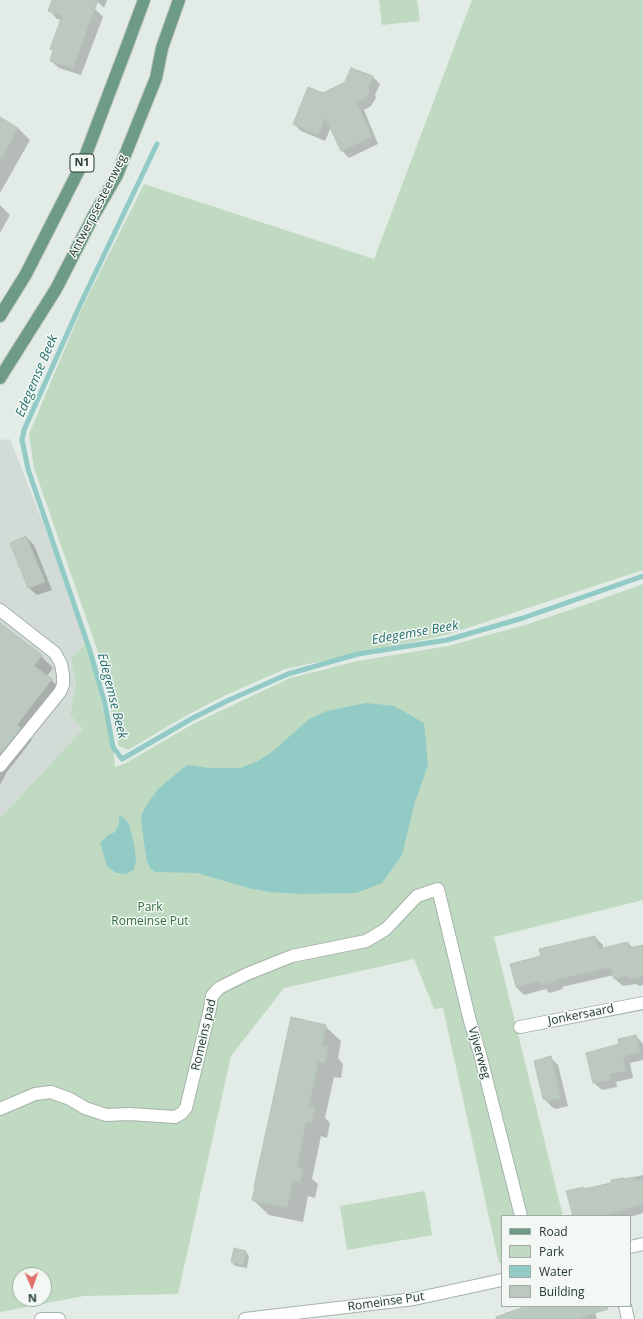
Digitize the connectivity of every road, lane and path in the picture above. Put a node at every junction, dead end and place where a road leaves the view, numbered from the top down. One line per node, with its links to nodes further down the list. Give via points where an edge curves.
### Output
1 (144, 0): 3 (main road, N1, via 83,162 26,274)
2 (179, 0): 4 (main road, Antwerpsesteenweg, via 162,48 156,78 117,175 56,289)
3 (0, 316)
4 (0, 378)
5 (0, 610): 6 (street, via 56,653 63,675 60,692)
6 (0, 766)
7 (438, 889): 10 (street, Romeins pad, via 417,896 386,929 366,941 292,956 219,988 212,996 186,1108 175,1117 106,1115 51,1092 36,1094); 11 (street, Vijverweg)
8 (643, 1003): 9 (street, Jonkersaard)
9 (520, 1027)
10 (0, 1110)
11 (521, 1215)
12 (643, 1244): 13 (street)
13 (631, 1248)
14 (501, 1280): 18 (street, Romeinse Put, via 414,1299)
15 (625, 1307): 19 (street)
16 (41, 1319): 17 (street)
17 (58, 1319)
18 (245, 1319)
19 (628, 1319)

